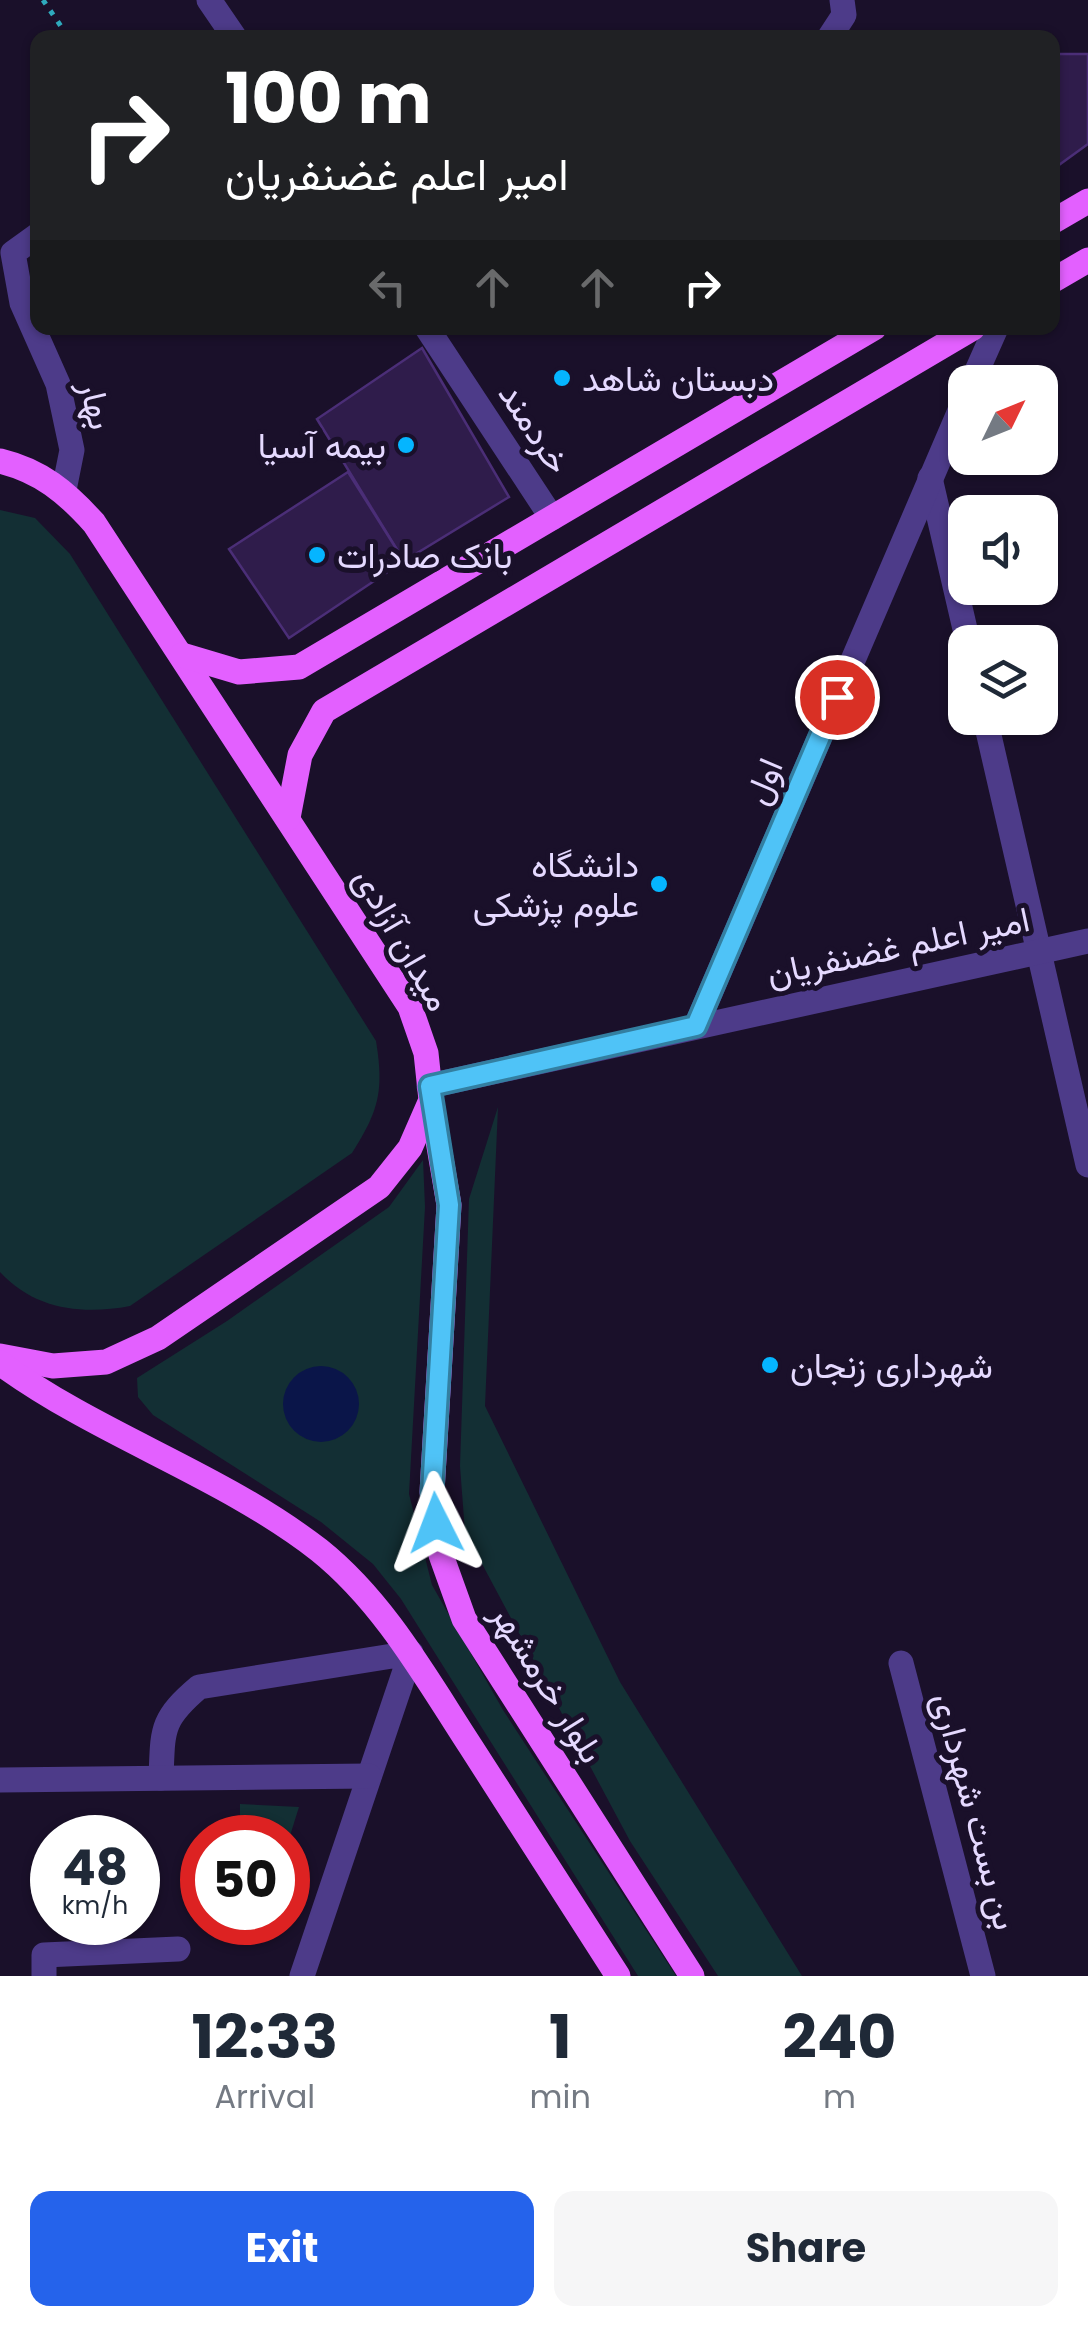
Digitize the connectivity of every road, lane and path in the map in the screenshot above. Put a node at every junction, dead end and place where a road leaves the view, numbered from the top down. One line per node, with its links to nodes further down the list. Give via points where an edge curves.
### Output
1 (42, 0): 4 (path)
2 (209, 0): 5 (street)
3 (842, 0): 6 (street, via 844,15)
4 (63, 30)
5 (230, 30)
6 (834, 30)
7 (1088, 201): 8 (main road)
8 (1060, 217)
9 (30, 241): 12 (street, بهار, via 13,253)
10 (1088, 260): 11 (main road)
11 (1060, 276)
12 (30, 321)
13 (36, 335): 24 (street, بهار, via 58,384 72,450)
14 (432, 335): 25 (street, خردمند)
15 (862, 335): 25 (main road)
16 (961, 335): 29 (main road, via 324,711 300,755)
17 (993, 335): 18 (street)
18 (980, 365)
19 (948, 437): 23 (street, اول)
20 (0, 452): 22 (main road)
21 (0, 461): 22 (main road, میدان آزادی)
22 (26, 467): 24 (main road, میدان آزادی)
23 (930, 478): 26 (street); 32 (street, اول)
24 (64, 490): 27 (main road, میدان آزادی, via 94,523)
25 (552, 518): 27 (main road, via 298,668 239,672)
26 (964, 625)
27 (182, 655): 29 (main road, میدان آزادی)
28 (990, 735): 31 (street)
29 (288, 818): 33 (main road, میدان آزادی, via 410,1007)
30 (1088, 941): 31 (street, امیر اعلم غضنفریان)
31 (1039, 952): 32 (street, امیر اعلم غضنفریان); 34 (street)
32 (696, 1026): 33 (street, امیر اعلم غضنفریان)
33 (430, 1093): 35 (main road, via 410,1148 379,1187 158,1338 106,1362 54,1366); 45 (main road, بلوار خرمشهر, via 449,1205 432,1492 440,1554 464,1619)
34 (1088, 1165)
35 (0, 1359): 36 (main road, via 39,1392 250,1502 334,1564 371,1600)
36 (410, 1654): 38 (street); 39 (street, via 198,1688 171,1710); 44 (main road)
37 (901, 1663): 46 (street, بن بست شهرداری)
38 (370, 1776): 39 (street); 43 (street)
39 (161, 1778): 40 (street)
40 (0, 1780)
41 (178, 1949): 42 (street, via 44,1955)
42 (44, 1976)
43 (302, 1976)
44 (618, 1976)
45 (692, 1976)
46 (984, 1976)

